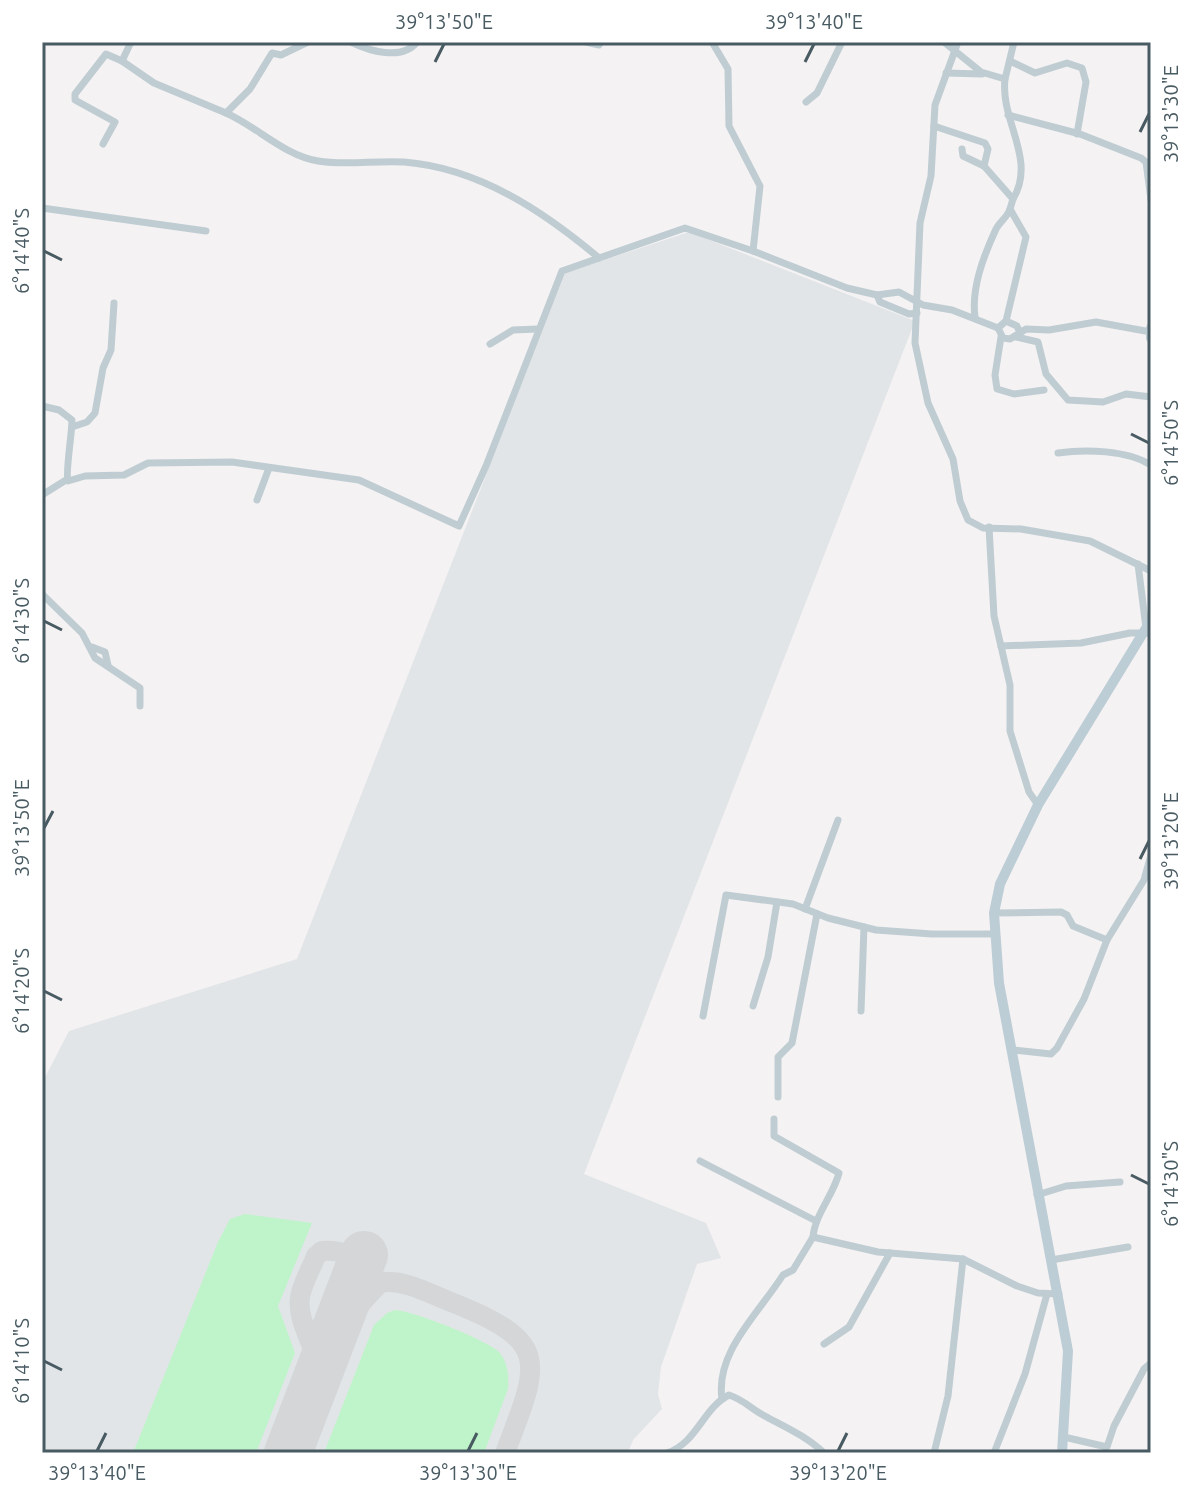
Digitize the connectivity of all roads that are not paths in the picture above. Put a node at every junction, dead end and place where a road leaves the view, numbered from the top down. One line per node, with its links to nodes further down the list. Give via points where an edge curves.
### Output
1 (131, 42): 12 (street)
2 (308, 42): 18 (street, via 281,55 272,53 250,89)
3 (351, 42): 4 (street, via 377,53 403,52)
4 (417, 42)
5 (586, 42): 6 (street)
6 (601, 42)
7 (712, 42): 30 (street, via 728,69 729,126 760,186)
8 (842, 42): 17 (street, via 817,93)
9 (944, 42): 11 (street)
10 (1014, 42): 13 (street)
11 (957, 46): 14 (street); 15 (street)
12 (122, 61): 18 (street, via 154,83); 22 (street, via 106,54 75,94 75,100 115,122)
13 (1010, 61): 16 (street); 21 (street, via 1035,73 1067,63 1082,68 1086,82)
14 (946, 73): 15 (street); 20 (street)
15 (989, 74): 16 (street)
16 (1005, 79): 19 (street)
17 (806, 102)
18 (226, 113): 31 (street, via 319,162 406,162 461,173 533,207)
19 (1008, 115): 21 (street); 25 (street, via 1023,157)
20 (934, 126): 24 (street, via 985,143); 33 (street, via 931,176 920,223)
21 (1077, 134): 26 (street, via 1146,162)
22 (103, 144)
23 (962, 149): 24 (street, via 963,156)
24 (984, 166): 25 (street)
25 (1013, 199): 28 (street)
26 (1151, 200)
27 (42, 208): 29 (street)
28 (1010, 209): 36 (street, via 983,260); 37 (street, via 1026,237)
29 (206, 231)
30 (753, 251): 31 (street, via 685,228); 32 (street)
31 (599, 258): 39 (street, via 562,271)
32 (877, 295): 33 (street, via 899,292); 35 (street, via 880,302)
33 (918, 300): 35 (street); 36 (street)
34 (114, 303): 49 (street, via 111,350 95,413)
35 (917, 313): 56 (street, via 917,367 953,459 960,501 968,520)
36 (975, 317): 38 (street)
37 (1006, 321): 38 (street); 41 (street, via 1017,326)
38 (998, 328): 42 (street)
39 (538, 329): 43 (street, via 513,330); 52 (street, via 459,526 359,480)
40 (1151, 333): 41 (street, via 1096,322)
41 (1018, 334): 42 (street); 44 (street, via 1038,342)
42 (1001, 337): 45 (street, via 997,389 1014,394)
43 (490, 344)
44 (1048, 378): 45 (street); 46 (street)
45 (1044, 390): 46 (street)
46 (1057, 390): 47 (street, via 1075,401 1103,402 1126,394)
47 (1151, 397)
48 (42, 406): 49 (street, via 67,414)
49 (72, 427): 53 (street)
50 (1058, 453): 51 (street, via 1123,455)
51 (1151, 465)
52 (269, 468): 53 (street, via 232,462 148,463 124,475); 55 (street)
53 (66, 480): 54 (street)
54 (42, 495)
55 (257, 500)
56 (989, 527): 57 (street, via 1090,541); 61 (street)
57 (1138, 564): 58 (street); 60 (street)
58 (1151, 571)
59 (42, 594): 62 (street, via 92,647 105,652 108,665 140,688)
60 (1148, 628): 61 (street, via 1081,643); 63 (street)
61 (1001, 646): 63 (street, via 1010,685 1013,747)
62 (140, 706)
63 (1038, 805): 68 (street, via 1000,884)
64 (838, 820): 67 (street)
65 (1151, 855): 72 (street, via 1144,880)
66 (777, 902): 67 (street); 73 (street); 75 (street, via 726,895)
67 (805, 909): 69 (street)
68 (994, 913): 71 (street); 72 (street, via 1061,912 1073,926)
69 (817, 914): 70 (street); 77 (street, via 792,1043 778,1057)
70 (864, 927): 71 (street); 74 (street)
71 (994, 934): 76 (street)
72 (1107, 940): 76 (street, via 1057,1048 1051,1054)
73 (753, 1006)
74 (861, 1011)
75 (703, 1016)
76 (1013, 1050): 81 (street)
77 (778, 1097)
78 (774, 1119): 82 (street, via 774,1136 839,1173)
79 (700, 1161): 82 (street)
80 (1120, 1182): 81 (street, via 1066,1186)
81 (1037, 1195): 87 (street)
82 (816, 1221): 83 (street)
83 (813, 1237): 85 (street); 91 (street, via 730,1349 719,1383)
84 (1128, 1247): 87 (street)
85 (890, 1253): 86 (street); 89 (street, via 849,1327)
86 (963, 1259): 88 (street, via 1017,1286); 95 (street, via 948,1396)
87 (1051, 1260): 88 (street)
88 (1053, 1294): 92 (street, via 1068,1351); 96 (street)
89 (824, 1344)
90 (1151, 1363): 92 (street, via 1107,1447)
91 (722, 1399): 93 (street, via 683,1446); 94 (street, via 729,1395 746,1401)
92 (1064, 1437): 97 (street)
93 (667, 1453)
94 (824, 1453)
95 (934, 1453)
96 (994, 1453)
97 (1062, 1453)

